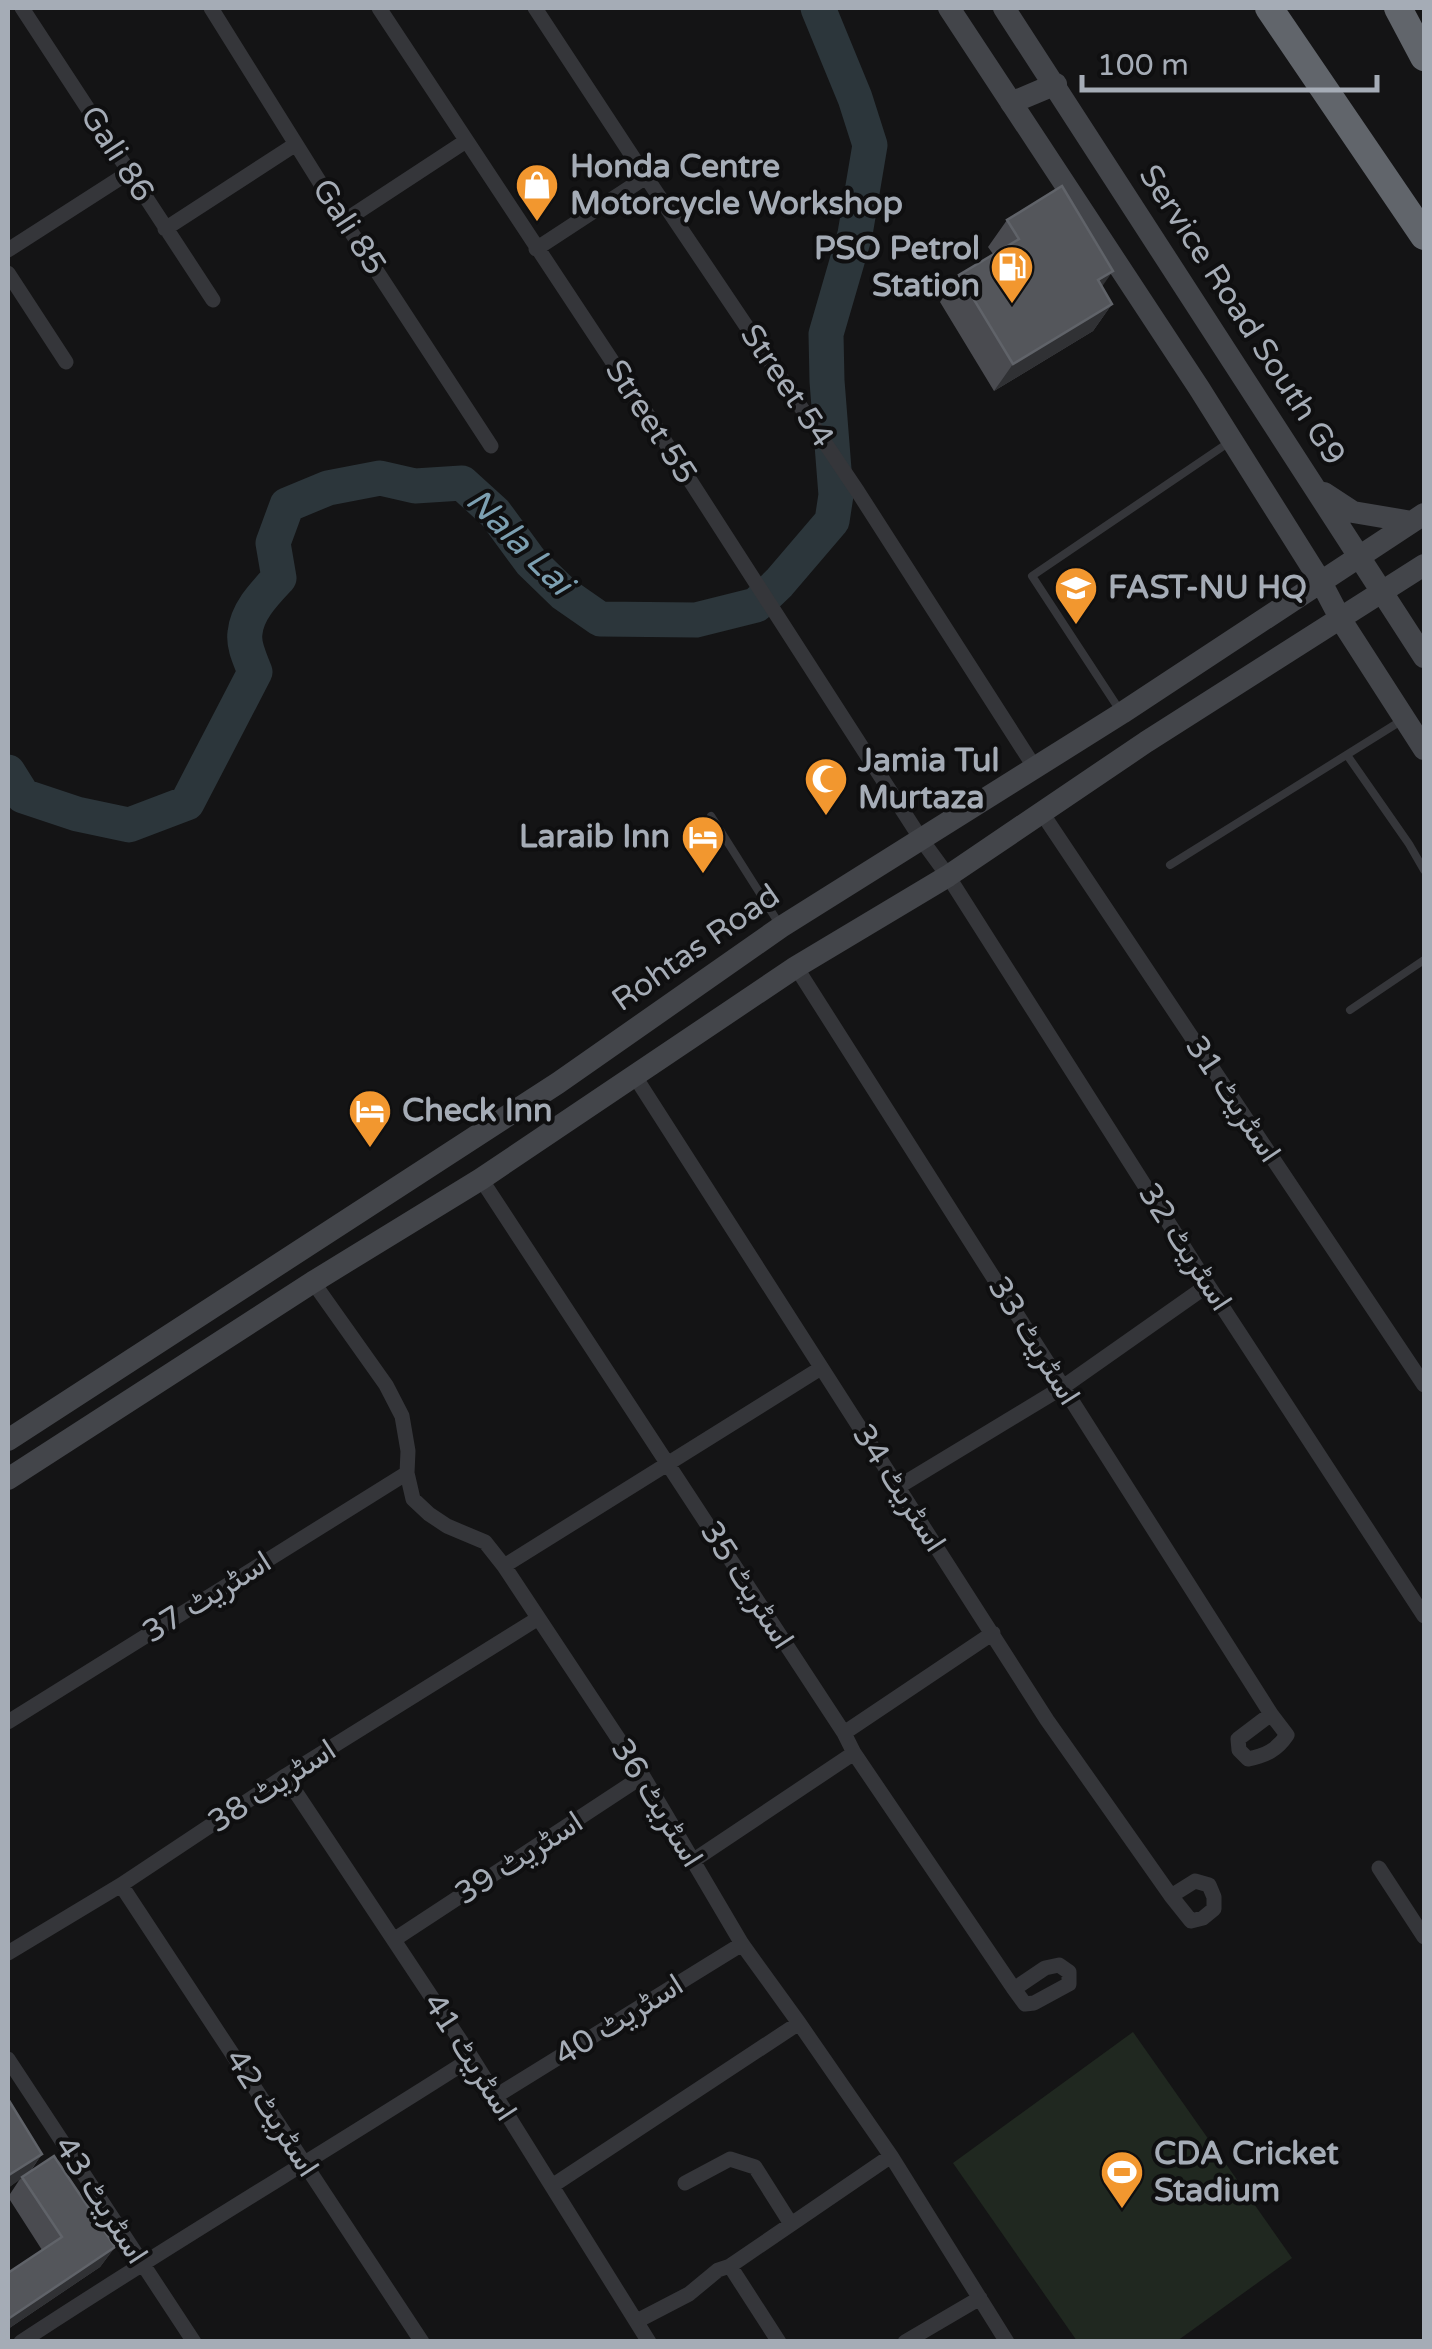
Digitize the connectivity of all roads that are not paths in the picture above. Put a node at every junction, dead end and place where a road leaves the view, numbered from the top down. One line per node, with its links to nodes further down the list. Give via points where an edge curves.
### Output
1 (22, 8): 14 (street, Gali 86)
2 (210, 8): 13 (street, Gali 85)
3 (379, 8): 12 (street, Street 55)
4 (534, 8): 15 (street, Street 54)
5 (949, 8): 11 (main road)
6 (1004, 8): 10 (main road, Service Road South G9)
7 (1269, 8): 18 (highway)
8 (1398, 8): 9 (highway)
9 (1424, 57)
10 (1056, 84): 11 (main road); 26 (main road, Service Road South G9)
11 (1012, 103): 24 (main road)
12 (466, 141): 16 (street); 19 (street, Street 55)
13 (296, 144): 16 (street, Gali 85); 17 (street)
14 (128, 173): 17 (street, Gali 86); 20 (street)
15 (646, 178): 19 (street); 39 (street, Street 54)
16 (344, 221): 25 (street, Gali 85)
17 (165, 228): 22 (street, Gali 86)
18 (1424, 236)
19 (536, 248): 42 (street, Street 55)
20 (8, 250)
21 (8, 273): 23 (street)
22 (212, 300)
23 (66, 362)
24 (1232, 440): 30 (main road); 34 (lane, via 1032,576)
25 (491, 446)
26 (1307, 477): 27 (main road, via 1353,512); 28 (main road, Service Road South G9)
27 (1418, 518): 28 (main road, Rohtas Road)
28 (1360, 556): 30 (main road, Rohtas Road); 31 (main road, Service Road South G9)
29 (1424, 564): 31 (main road)
30 (1320, 582): 32 (main road); 34 (main road, Rohtas Road)
31 (1383, 592): 32 (main road); 33 (main road, Service Road South G9)
32 (1341, 620): 35 (main road); 36 (main road)
33 (1424, 657)
34 (1126, 711): 36 (main road); 39 (main road, Rohtas Road)
35 (1405, 719): 37 (main road); 38 (lane)
36 (1146, 742): 40 (main road)
37 (1424, 749)
38 (1347, 754): 43 (lane); 44 (lane)
39 (1034, 768): 42 (main road, Rohtas Road)
40 (1042, 813): 45 (main road); 55 (street, اسٹریٹ 31)
41 (711, 816): 46 (lane)
42 (921, 838): 45 (street, اسٹریٹ 32); 46 (main road, Rohtas Road)
43 (1170, 864)
44 (1424, 870)
45 (948, 876): 48 (main road); 53 (street, اسٹریٹ 32)
46 (781, 928): 57 (main road, Rohtas Road, via 558,1083)
47 (1424, 960): 49 (lane)
48 (796, 968): 50 (main road); 56 (street, اسٹریٹ 33)
49 (1350, 1010)
50 (634, 1075): 51 (main road); 54 (street, اسٹریٹ 34)
51 (481, 1180): 52 (main road); 58 (street, اسٹریٹ 35)
52 (313, 1282): 59 (street, اسٹریٹ 36, via 402,1416); 60 (main road)
53 (1208, 1285): 56 (street); 63 (street, اسٹریٹ 32)
54 (821, 1368): 58 (street); 61 (street, اسٹریٹ 34)
55 (1424, 1385)
56 (1063, 1387): 61 (street); 66 (street, اسٹریٹ 33)
57 (8, 1440)
58 (669, 1464): 62 (street); 68 (street, اسٹریٹ 35)
59 (407, 1473): 62 (street, اسٹریٹ 36, via 413,1498 429,1514 485,1542); 67 (street, اسٹریٹ 37)
60 (8, 1478)
61 (898, 1487): 65 (street, اسٹریٹ 34)
62 (504, 1566): 64 (street, اسٹریٹ 36)
63 (1424, 1616)
64 (537, 1620): 70 (street, اسٹریٹ 38); 71 (street, اسٹریٹ 36)
65 (993, 1633): 68 (street); 75 (street, اسٹریٹ 34)
66 (1270, 1714)
67 (8, 1722)
68 (844, 1733): 69 (street, اسٹریٹ 35)
69 (854, 1754): 72 (street); 80 (street, اسٹریٹ 35)
70 (285, 1776): 74 (street, اسٹریٹ 38); 77 (street, اسٹریٹ 41)
71 (643, 1776): 72 (street, اسٹریٹ 36); 77 (street, اسٹریٹ 39)
72 (694, 1860): 78 (street, اسٹریٹ 36)
73 (1379, 1868): 76 (street)
74 (121, 1885): 79 (street, اسٹریٹ 38); 86 (street, اسٹریٹ 42)
75 (1171, 1896)
76 (1424, 1937)
77 (395, 1939): 83 (street, اسٹریٹ 41)
78 (742, 1944): 81 (street, اسٹریٹ 36); 84 (street, اسٹریٹ 40)
79 (8, 1953)
80 (1014, 1989)
81 (799, 2023): 85 (street, اسٹریٹ 36); 88 (street)
82 (8, 2058): 90 (street, اسٹریٹ 43)
83 (472, 2058): 84 (street, اسٹریٹ 41); 86 (street)
84 (496, 2096): 88 (street, اسٹریٹ 41)
85 (890, 2156): 89 (street); 92 (street, اسٹریٹ 36)
86 (306, 2164): 90 (street); 96 (street, اسٹریٹ 42)
87 (685, 2183): 89 (street, via 730,2158 755,2167)
88 (552, 2186): 93 (street, اسٹریٹ 41)
89 (791, 2224): 91 (street)
90 (142, 2263): 94 (street); 95 (street, اسٹریٹ 43)
91 (730, 2266): 93 (street); 98 (street)
92 (980, 2298): 99 (street); 100 (street, اسٹریٹ 36)
93 (637, 2321): 97 (street, اسٹریٹ 41)
94 (21, 2342)
95 (194, 2342)
96 (422, 2342)
97 (648, 2342)
98 (779, 2342)
99 (906, 2342)
100 (1007, 2342)

